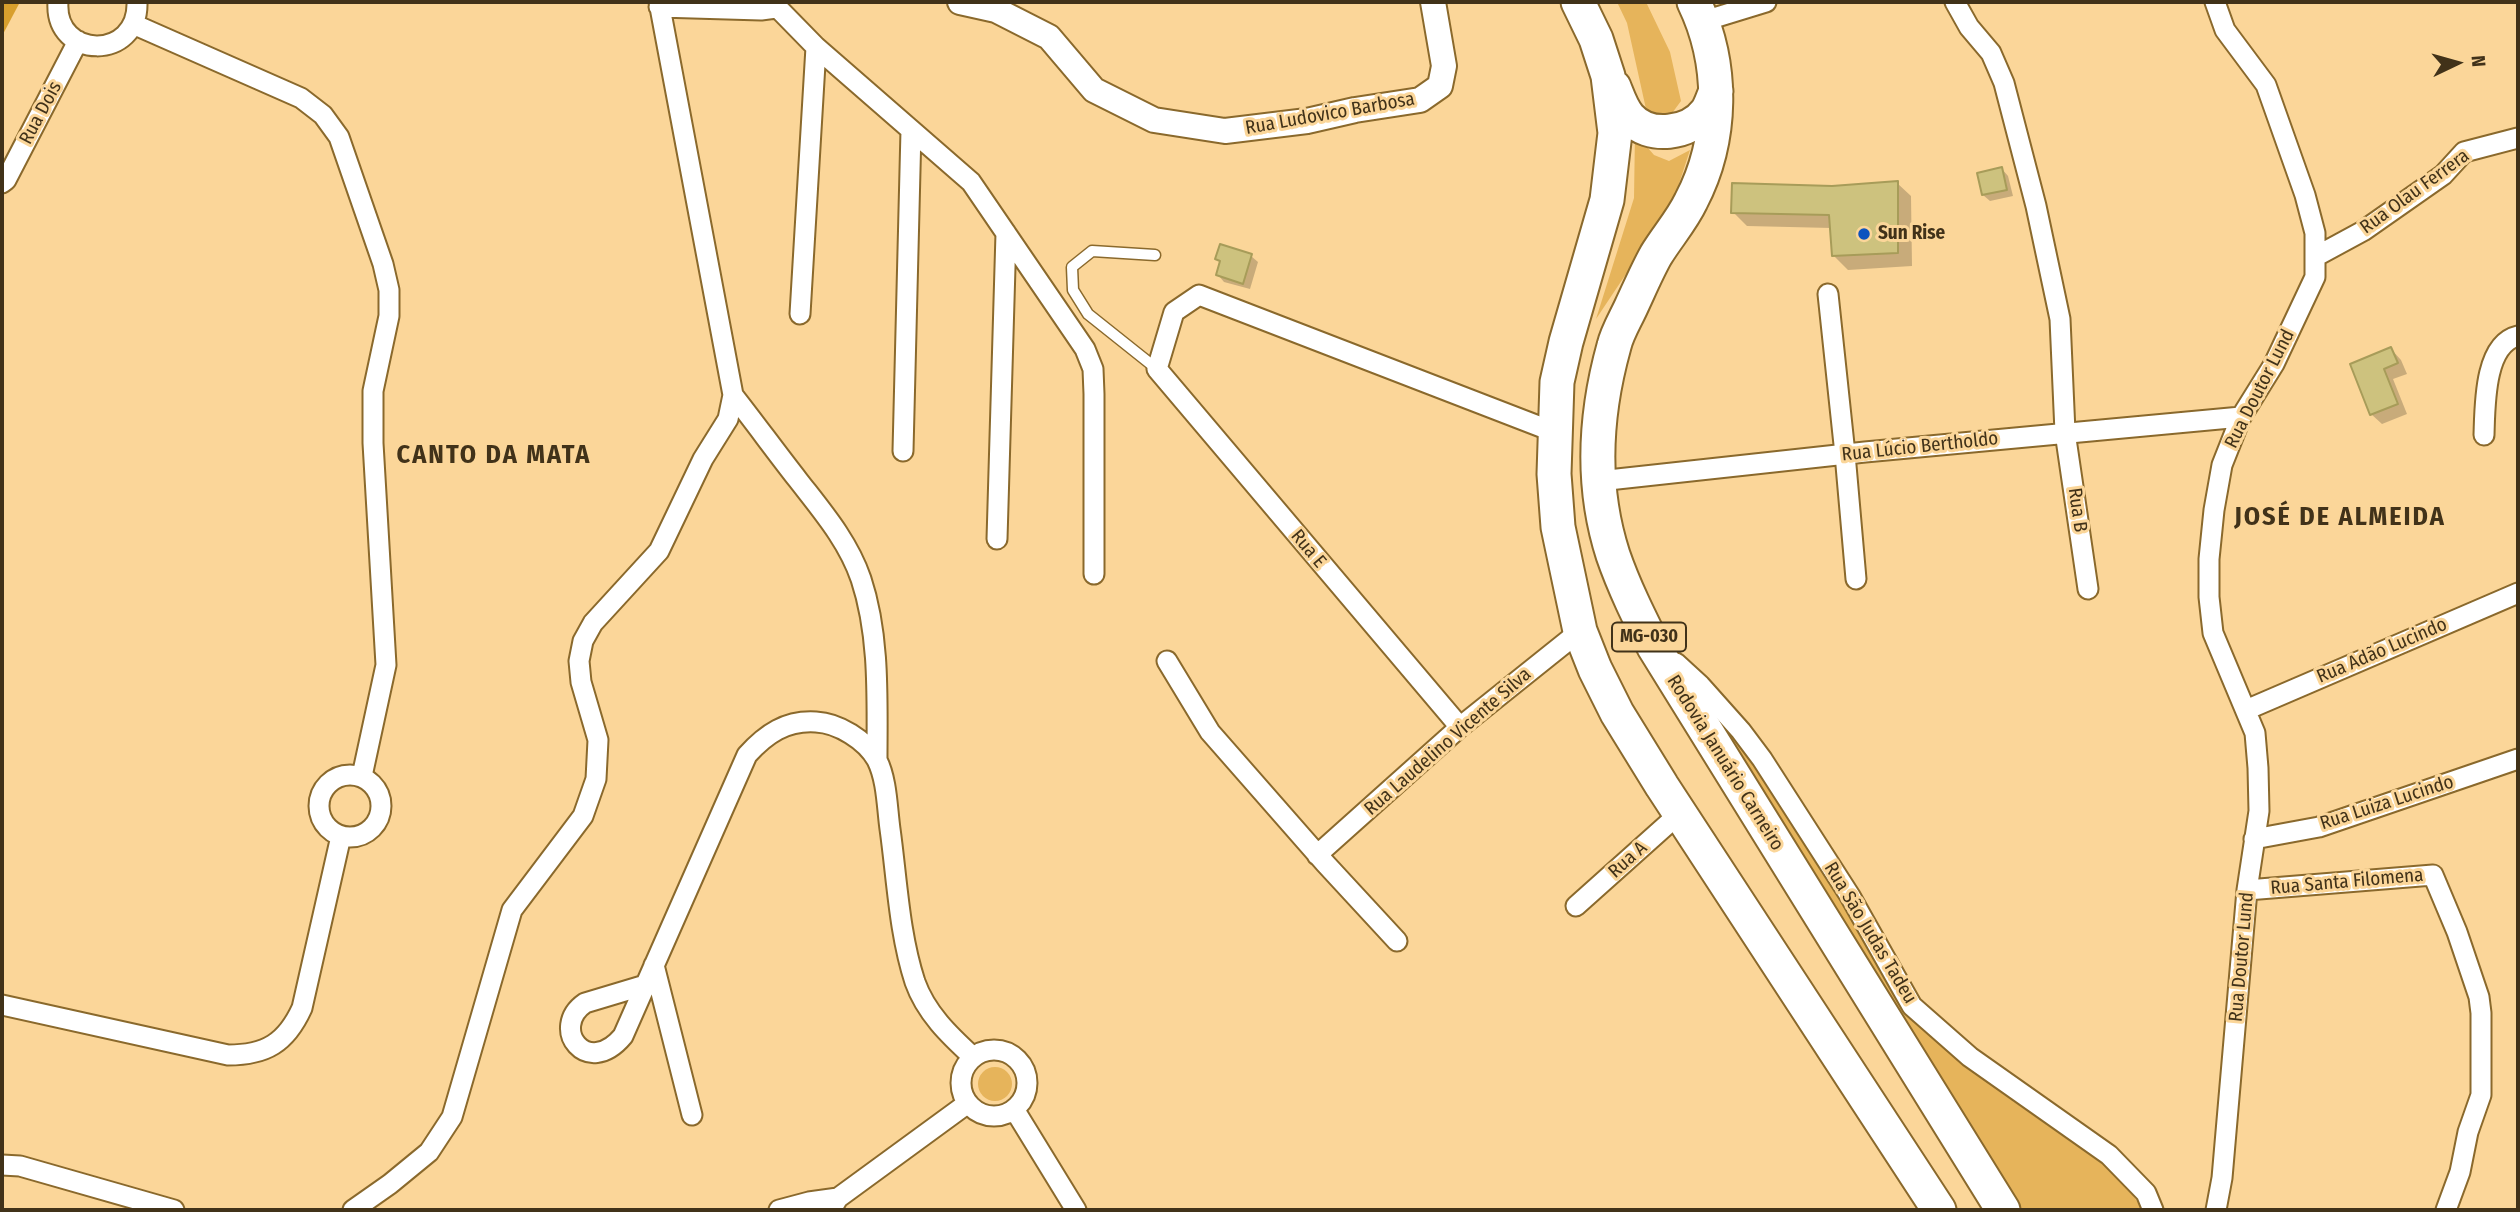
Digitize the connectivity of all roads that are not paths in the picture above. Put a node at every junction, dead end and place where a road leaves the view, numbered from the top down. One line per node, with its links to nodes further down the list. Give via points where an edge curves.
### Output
1 (58, 2): 13 (street, via 63,26)
2 (137, 2): 12 (street)
3 (960, 2): 4 (street, Rua Ludovico Barbosa, via 996,10 1049,37 1094,90 1154,120 1225,131 1420,100 1440,86 1444,66)
4 (1433, 2)
5 (1578, 2): 15 (highway, MG-030, via 1597,39)
6 (1766, 2): 11 (street)
7 (1955, 2): 30 (street, Rua B, via 1992,53 2030,181 2060,319)
8 (2215, 2): 22 (street, Rua Doutor Lund, via 2225,30 2266,85 2275,107 2315,233)
9 (659, 4): 10 (street, via 761,10); 27 (street)
10 (774, 5): 14 (street)
11 (1699, 11): 16 (highway, Rodovia Januário Carneiro / MG-030, via 1711,47)
12 (133, 24): 13 (street, via 109,45); 47 (street, via 301,98 323,115 339,137 383,264 389,316 373,391 373,443 386,665)
13 (78, 41): 19 (street, Rua Dois)
14 (816, 47): 17 (street); 24 (street)
15 (1608, 76): 16 (highway, via 1630,118 1649,129 1670,132 1691,125 1707,111); 29 (highway, MG-030, via 1615,133 1607,200 1566,342 1557,382)
16 (1716, 91): 34 (highway, Rodovia Januário Carneiro / MG-030, via 1705,169 1614,342 1597,437)
17 (911, 130): 20 (street, via 971,182); 32 (street)
18 (2518, 138): 22 (street, Rua Olau Ferrera, via 2464,152 2443,175 2363,231)
19 (2, 183)
20 (1006, 233): 35 (street); 36 (street, via 1085,349 1093,369)
21 (1155, 255): 26 (lane, via 1092,251 1072,267 1073,290 1088,314)
22 (2315, 257): 28 (street, Rua Doutor Lund, via 2315,277 2292,327)
23 (1828, 294): 33 (street)
24 (800, 314)
25 (2518, 336): 31 (street, via 2495,354 2484,404)
26 (1157, 369): 29 (street, via 1174,313 1199,295); 44 (street, Rua E)
27 (733, 395): 46 (street, via 834,526 861,579 872,620); 65 (street, via 728,419 703,459 659,551 593,623 583,641 579,661 598,740 596,779 583,816 512,910 452,1117 429,1152)
28 (2241, 417): 30 (street, Rua Lúcio Bertholdo); 43 (street, Rua Doutor Lund, via 2222,465 2214,510 2209,597 2213,633)
29 (1554, 432): 40 (highway, MG-030, via 1558,527)
30 (2065, 432): 33 (street, Rua Lúcio Bertholdo); 38 (street, Rua B)
31 (2484, 435)
32 (903, 451)
33 (1845, 454): 34 (street, Rua Lúcio Bertholdo); 37 (street)
34 (1599, 481): 41 (highway, Rodovia Januário Carneiro / MG-030, via 1613,554)
35 (997, 539)
36 (1094, 574)
37 (1856, 579)
38 (2088, 589)
39 (2518, 593): 43 (street, Rua Adão Lucindo)
40 (1580, 631): 44 (street, Rua Laudelino Vicente Silva); 48 (highway, MG-030, via 1617,713)
41 (1654, 647): 69 (highway, Rodovia Januário Carneiro / MG-030); 70 (street, Rua São Judas Tadeu, via 1700,685 1762,759 1850,896 1912,1006 1969,1058 2109,1155 2146,1193)
42 (1167, 661): 51 (street, via 1210,732)
43 (2246, 710): 50 (street, Rua Doutor Lund, via 2255,733 2258,768)
44 (1460, 727): 51 (street, Rua Laudelino Vicente Silva)
45 (2518, 759): 50 (street, Rua Luiza Lucindo, via 2319,827)
46 (877, 760): 55 (street, via 845,730 824,722 802,721 762,738 747,755); 58 (street, via 905,942 916,983 927,1009)
47 (362, 776): 49 (street, via 377,790 379,818 368,832); 49 (street, via 341,775 331,780 320,797 326,825)
48 (1680, 813): 53 (street, Rua A); 68 (highway, MG-030)
49 (341, 836): 57 (street, via 302,1008 294,1026 265,1050 228,1055)
50 (2255, 839): 52 (street, Rua Doutor Lund)
51 (1317, 855): 54 (street)
52 (2247, 890): 71 (street, Rua Doutor Lund); 72 (street, Rua Santa Filomena, via 2433,875 2457,932 2481,1013 2481,1095)
53 (1576, 906)
54 (1397, 941)
55 (654, 965): 56 (street); 61 (street)
56 (645, 985)
57 (2, 1005)
58 (973, 1057): 59 (street, via 961,1083); 60 (street, via 1001,1051 1019,1063 1026,1083)
59 (968, 1103): 60 (street, via 986,1115); 63 (street)
60 (1014, 1109): 67 (street)
61 (692, 1115)
62 (2, 1165): 64 (street)
63 (834, 1204): 66 (street, via 809,1202)
64 (174, 1210)
65 (353, 1210)
66 (779, 1210)
67 (1076, 1210)
68 (1940, 1210)
69 (2003, 1210)
70 (2153, 1210)
71 (2216, 1210)
72 (2446, 1210)

